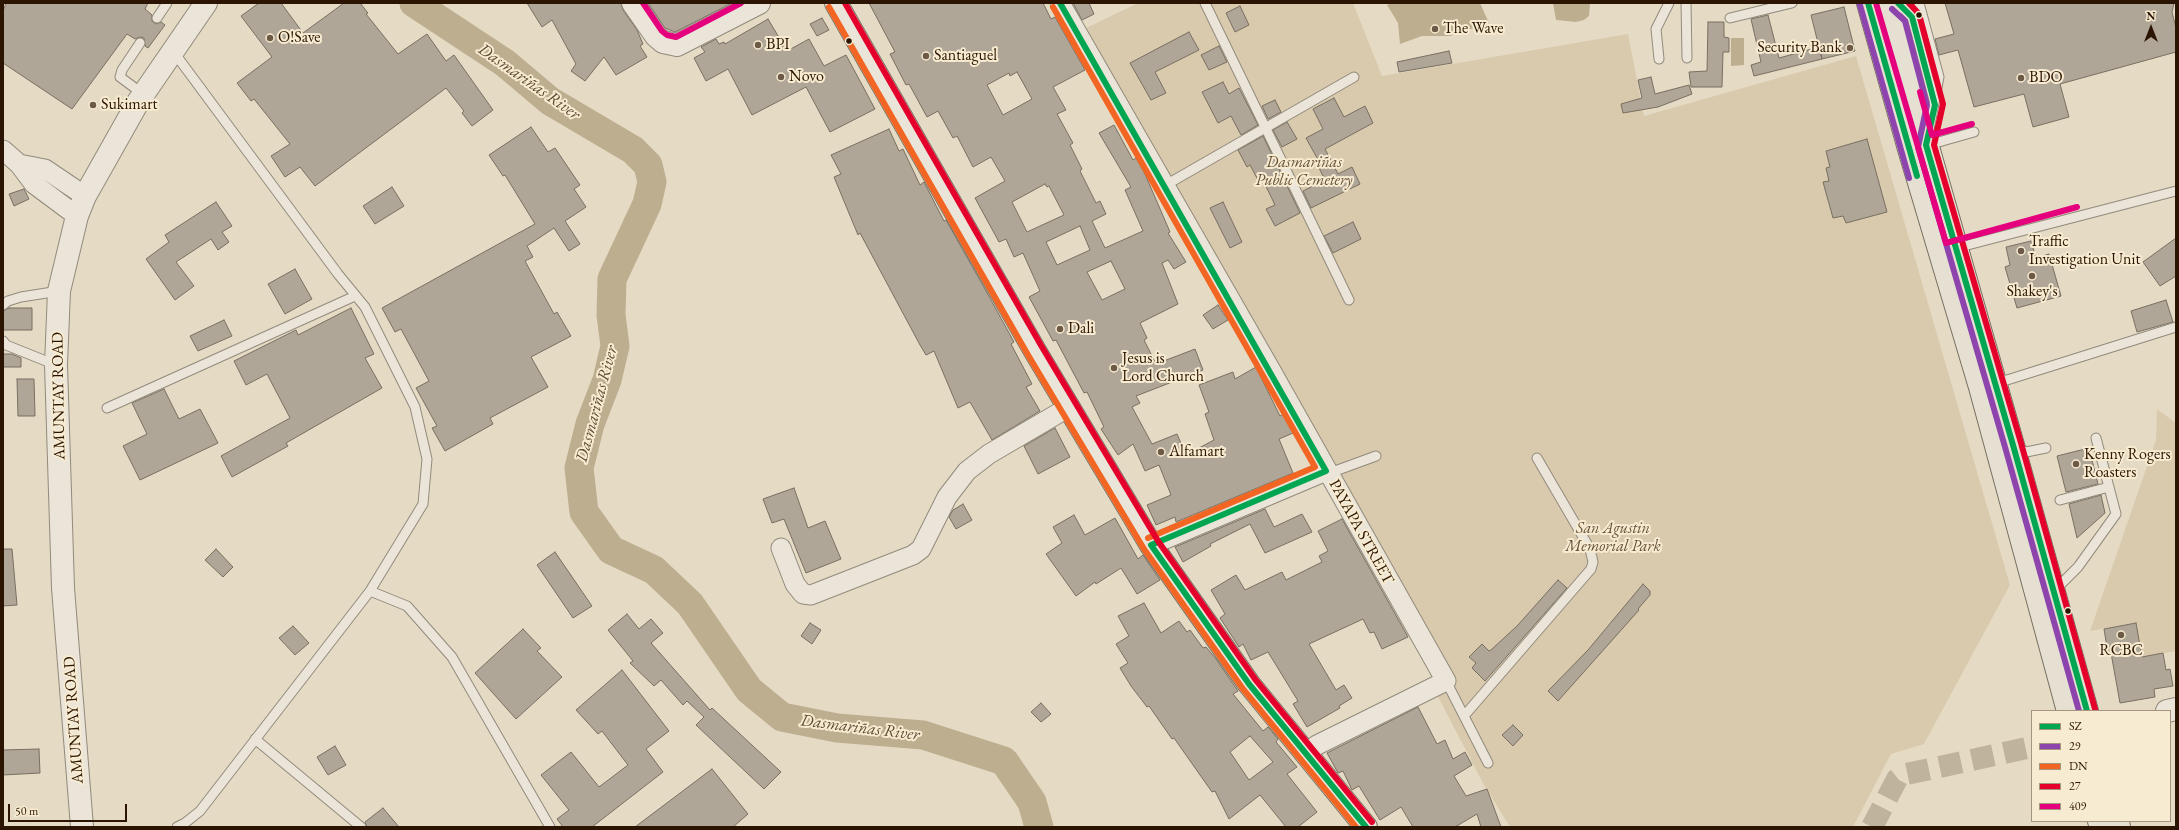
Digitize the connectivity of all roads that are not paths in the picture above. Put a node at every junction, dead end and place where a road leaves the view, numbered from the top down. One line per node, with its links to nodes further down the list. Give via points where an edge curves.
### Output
1 (167, 3): 15 (lane)
2 (206, 3): 18 (street, AMUNTAY ROAD)
3 (633, 3): 4 (street, via 656,36 663,42 677,45)
4 (759, 3)
5 (836, 3): 42 (street)
6 (1060, 3): 29 (street)
7 (1205, 3): 24 (lane)
8 (1669, 3): 20 (lane, via 1656,29)
9 (1686, 3): 19 (lane)
10 (1792, 3): 16 (lane)
11 (1868, 3): 26 (highway)
12 (1887, 3): 26 (highway)
13 (1898, 3): 23 (lane, via 1912,17)
14 (1919, 3): 23 (lane, via 1939,77)
15 (157, 18)
16 (1730, 18)
17 (140, 43): 22 (lane, via 120,76)
18 (172, 50): 22 (street, AMUNTAY ROAD); 35 (lane)
19 (1687, 58)
20 (1659, 59)
21 (1354, 76): 24 (lane)
22 (143, 94): 31 (street, AMUNTAY ROAD)
23 (1935, 105): 26 (lane)
24 (1264, 129): 29 (lane); 36 (lane)
25 (1974, 132): 26 (lane)
26 (1917, 147): 33 (highway)
27 (3, 150): 28 (street)
28 (19, 164): 31 (street, via 45,169); 32 (street, via 34,184)
29 (1164, 186): 49 (street)
30 (2176, 191): 33 (lane)
31 (84, 196): 32 (street, AMUNTAY ROAD)
32 (77, 216): 34 (street, AMUNTAY ROAD)
33 (1948, 250): 41 (highway)
34 (59, 291): 37 (lane, via 21,297); 40 (street, AMUNTAY ROAD)
35 (355, 296): 43 (lane); 55 (lane, via 365,307 415,407 427,459 423,504)
36 (1349, 300)
37 (3, 305)
38 (2176, 327): 41 (lane)
39 (3, 341): 40 (lane, via 6,345)
40 (56, 365): 63 (street, AMUNTAY ROAD, via 64,588)
41 (1987, 385): 45 (highway); 57 (highway)
42 (1069, 407): 52 (street); 53 (street, via 989,454 968,471 948,497 921,549 913,556 811,595 803,594 795,584)
43 (107, 408)
44 (2096, 438): 50 (lane)
45 (2013, 445): 46 (lane, via 2026,452); 54 (highway)
46 (2046, 448)
47 (1376, 456): 49 (lane, via 1335,471)
48 (1537, 458): 59 (lane, via 1590,549 1593,562 1591,569)
49 (1326, 471): 52 (street, PAYAPA STREET); 56 (street, PAYAPA STREET)
50 (2109, 487): 51 (lane); 54 (lane, via 2116,514 2078,567 2062,583)
51 (2060, 500)
52 (1151, 545): 61 (street, via 1249,684)
53 (781, 548)
54 (2052, 586): 58 (highway)
55 (370, 591): 60 (lane); 66 (lane, via 407,606 452,657)
56 (1444, 678): 59 (lane); 61 (street)
57 (2068, 710)
58 (2087, 710)
59 (1464, 716): 62 (lane)
60 (255, 739): 64 (lane, via 200,811); 65 (lane)
61 (1306, 753): 67 (street)
62 (1488, 763)
63 (82, 827)
64 (177, 827)
65 (361, 827)
66 (550, 827)
67 (1366, 827)

